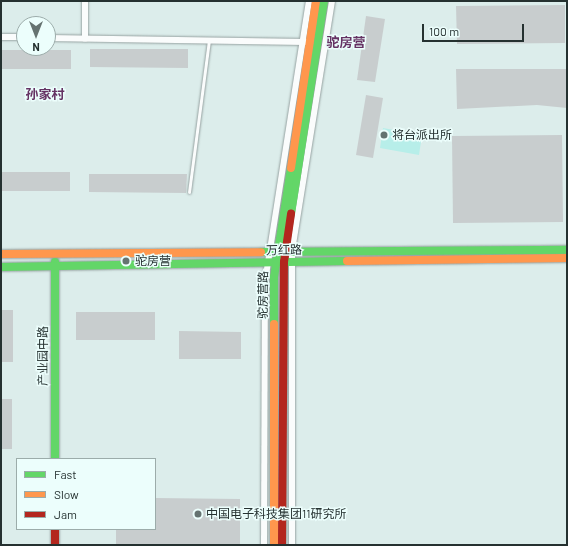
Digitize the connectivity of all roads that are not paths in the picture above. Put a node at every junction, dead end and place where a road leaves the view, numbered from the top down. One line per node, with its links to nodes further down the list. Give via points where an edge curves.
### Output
1 (86, 1): 9 (street)
2 (309, 1): 11 (street)
3 (316, 1): 11 (street, 驼房营路)
4 (324, 1): 14 (street, 驼房营路)
5 (332, 1): 14 (street)
6 (1, 37): 7 (street)
7 (16, 37)
8 (56, 38): 9 (street)
9 (85, 39): 10 (street)
10 (209, 41): 11 (street); 12 (lane)
11 (306, 42): 15 (street, 驼房营路)
12 (189, 192)
13 (567, 250): 14 (street, 万红路)
14 (289, 251): 15 (street, 万红路); 19 (street, 驼房营路)
15 (273, 252): 17 (street, 万红路); 19 (street, 驼房营路)
16 (1, 254): 17 (street, 万红路)
17 (56, 254): 21 (street, 产业园中路)
18 (567, 258): 19 (street, 万红路)
19 (280, 262): 21 (street, 万红路); 25 (street); 26 (street, 驼房营路); 27 (street, 驼房营路); 28 (street)
20 (1, 266): 21 (street, 万红路)
21 (56, 266): 22 (street, 产业园中路)
22 (55, 458)
23 (55, 530): 24 (street)
24 (55, 545)
25 (264, 545)
26 (274, 545)
27 (282, 545)
28 (292, 545)

